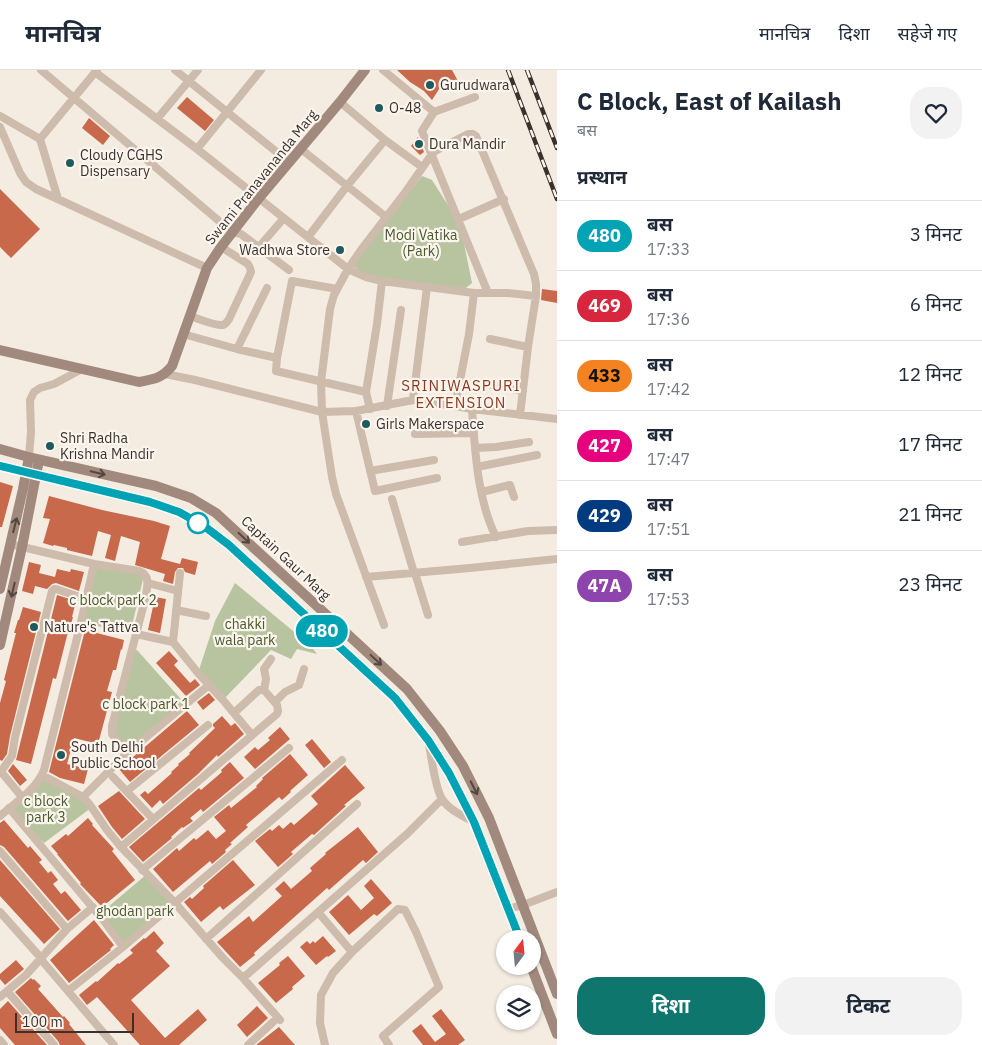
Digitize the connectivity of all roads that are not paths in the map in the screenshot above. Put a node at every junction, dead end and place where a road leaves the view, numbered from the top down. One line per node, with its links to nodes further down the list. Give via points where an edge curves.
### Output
1 (41, 70): 10 (street)
2 (175, 70): 8 (street)
3 (198, 70): 8 (street)
4 (261, 70): 12 (street)
5 (365, 70): 11 (main road, Swami Pranavananda Marg)
6 (383, 70): 13 (street)
7 (96, 71): 10 (street); 15 (street)
8 (189, 82): 12 (street); 15 (street)
9 (475, 97): 13 (street)
10 (74, 99): 17 (street); 31 (street)
11 (340, 102): 18 (street); 20 (main road, Swami Pranavananda Marg)
12 (228, 112): 19 (street); 22 (street)
13 (434, 112): 21 (street, via 422,131)
14 (0, 116): 17 (street)
15 (157, 120): 19 (street)
16 (0, 129): 26 (street, via 26,182)
17 (40, 139): 26 (street)
18 (385, 140): 23 (street); 24 (street)
19 (197, 149): 25 (street)
20 (301, 149): 22 (main road, Swami Pranavananda Marg); 24 (street)
21 (432, 154): 23 (street); 27 (street, via 473,134); 30 (street)
22 (289, 162): 25 (main road, Swami Pranavananda Marg)
23 (422, 167): 28 (street)
24 (347, 186): 28 (street); 32 (street)
25 (259, 198): 29 (street); 31 (main road, Swami Pranavananda Marg)
26 (58, 199): 35 (street)
27 (504, 200): 30 (street); 44 (street, via 534,274)
28 (386, 217): 36 (street)
29 (284, 218): 32 (street); 34 (street)
30 (459, 219): 43 (street)
31 (232, 232): 33 (main road, Swami Pranavananda Marg); 34 (street, via 241,234)
32 (308, 237): 36 (street)
33 (221, 247): 35 (main road, Swami Pranavananda Marg); 46 (street, via 250,268 229,319 224,325)
34 (258, 248): 37 (street)
35 (207, 268): 46 (main road, Swami Pranavananda Marg)
36 (348, 269): 38 (street); 41 (street)
37 (289, 270)
38 (382, 281): 39 (street); 58 (street)
39 (427, 286): 42 (street); 59 (street)
40 (267, 288): 50 (street)
41 (337, 289): 52 (street, via 292,281); 55 (street, via 330,309)
42 (474, 293): 43 (street); 61 (street)
43 (488, 293): 44 (street)
44 (536, 296): 49 (street)
45 (401, 310): 60 (street)
46 (190, 316): 47 (main road, Swami Pranavananda Marg)
47 (183, 334): 50 (street); 54 (main road, Swami Pranavananda Marg, via 172,366)
48 (490, 339): 49 (street)
49 (528, 348): 57 (street)
50 (237, 349): 52 (street)
51 (0, 350): 53 (main road)
52 (277, 358): 55 (street, via 276,371)
53 (82, 369): 54 (main road, via 139,382); 74 (street, via 34,392 30,400)
54 (165, 374): 65 (street)
55 (321, 382): 58 (street); 65 (street)
56 (483, 383): 57 (street)
57 (523, 391): 66 (street)
58 (366, 392): 62 (street)
59 (413, 400): 60 (street); 61 (street)
60 (387, 406): 62 (street)
61 (455, 406): 63 (street)
62 (370, 409): 64 (street)
63 (472, 409): 66 (street); 68 (street)
64 (356, 411): 65 (street); 78 (street)
65 (322, 412): 93 (street, via 336,494)
66 (520, 415): 67 (street)
67 (557, 420)
68 (474, 433): 69 (street); 71 (street)
69 (415, 434)
70 (529, 442): 71 (street)
71 (475, 448): 77 (street)
72 (0, 449): 74 (main road, Captain Gaur Marg)
73 (537, 455): 77 (street)
74 (34, 459): 79 (main road); 133 (main road, Captain Gaur Marg, one-way to 133, via 156,486 191,498 216,512 249,542 407,689 440,731 489,818)
75 (434, 460): 78 (street)
76 (0, 466): 79 (main road, Captain Gaur Marg)
77 (477, 467): 81 (street)
78 (370, 471): 80 (street, via 375,491)
79 (32, 474): 87 (main road, one-way to 79); 88 (main road); 113 (main road, Captain Gaur Marg, via 150,502 179,512 204,526 229,545 395,698)
80 (436, 478)
81 (482, 492): 82 (street, via 510,485); 85 (street, via 488,522)
82 (514, 497)
83 (392, 499): 92 (street)
84 (557, 530): 85 (street)
85 (496, 536): 86 (street)
86 (462, 542)
87 (10, 544): 88 (street); 95 (main road)
88 (22, 548): 90 (street); 104 (main road, one-way to 104)
89 (557, 559): 92 (street)
90 (94, 564): 94 (street, via 144,572); 97 (street)
91 (180, 573): 96 (street)
92 (415, 573): 93 (street); 99 (street)
93 (366, 577): 101 (street)
94 (148, 583): 96 (street); 102 (street)
95 (0, 589)
96 (178, 591): 98 (street)
97 (86, 599): 117 (street); 120 (street, via 52,591 12,756 2,770)
98 (176, 610): 100 (street); 103 (street)
99 (428, 615)
100 (206, 616)
101 (384, 625)
102 (136, 634): 103 (street); 115 (street, via 111,731)
103 (173, 642): 107 (street)
104 (0, 645)
105 (271, 659): 108 (street, via 264,669)
106 (304, 668): 109 (street, via 299,685)
107 (209, 684): 110 (street); 115 (street)
108 (264, 690): 109 (street); 110 (street, via 259,690)
109 (275, 702): 112 (street, via 276,714)
110 (234, 713): 112 (street)
111 (208, 725): 119 (street)
112 (252, 735): 126 (street)
113 (428, 740): 122 (street); 127 (main road, Captain Gaur Marg)
114 (289, 748): 130 (street)
115 (127, 753): 121 (street)
116 (342, 760): 132 (street)
117 (42, 775): 120 (street); 121 (street)
118 (113, 777): 119 (street)
119 (127, 792): 126 (street)
120 (22, 797): 124 (street)
121 (83, 798): 128 (street)
122 (442, 799): 127 (street, via 457,813); 137 (street)
123 (357, 804): 140 (street)
124 (9, 808): 125 (street); 134 (street)
125 (0, 816)
126 (153, 819): 128 (street)
127 (474, 822): 135 (main road, Captain Gaur Marg)
128 (121, 848): 130 (street)
129 (0, 851): 138 (street)
130 (142, 870): 132 (street)
131 (557, 892): 133 (street)
132 (175, 903): 140 (street); 141 (street)
133 (522, 905): 135 (street); 148 (main road, Captain Gaur Marg)
134 (93, 907): 138 (street); 141 (street)
135 (508, 909): 139 (main road, Captain Gaur Marg)
136 (0, 912): 143 (street)
137 (318, 912): 142 (street); 145 (street)
138 (67, 929): 143 (street)
139 (516, 930)
140 (206, 939): 145 (street)
141 (123, 948): 147 (street)
142 (352, 952): 156 (street, via 333,973 321,995 320,1024); 157 (street, via 398,909 405,910 439,987 383,1036)
143 (42, 958): 146 (street); 147 (street)
144 (534, 975): 150 (main road)
145 (243, 978): 155 (street, via 276,1021)
146 (6, 991): 149 (street); 153 (street)
147 (68, 992): 154 (street)
148 (557, 994)
149 (0, 997)
150 (557, 1034)
151 (0, 1040): 152 (street)
152 (4, 1045)
153 (54, 1045)
154 (114, 1045)
155 (248, 1045)
156 (325, 1045)
157 (390, 1045)

